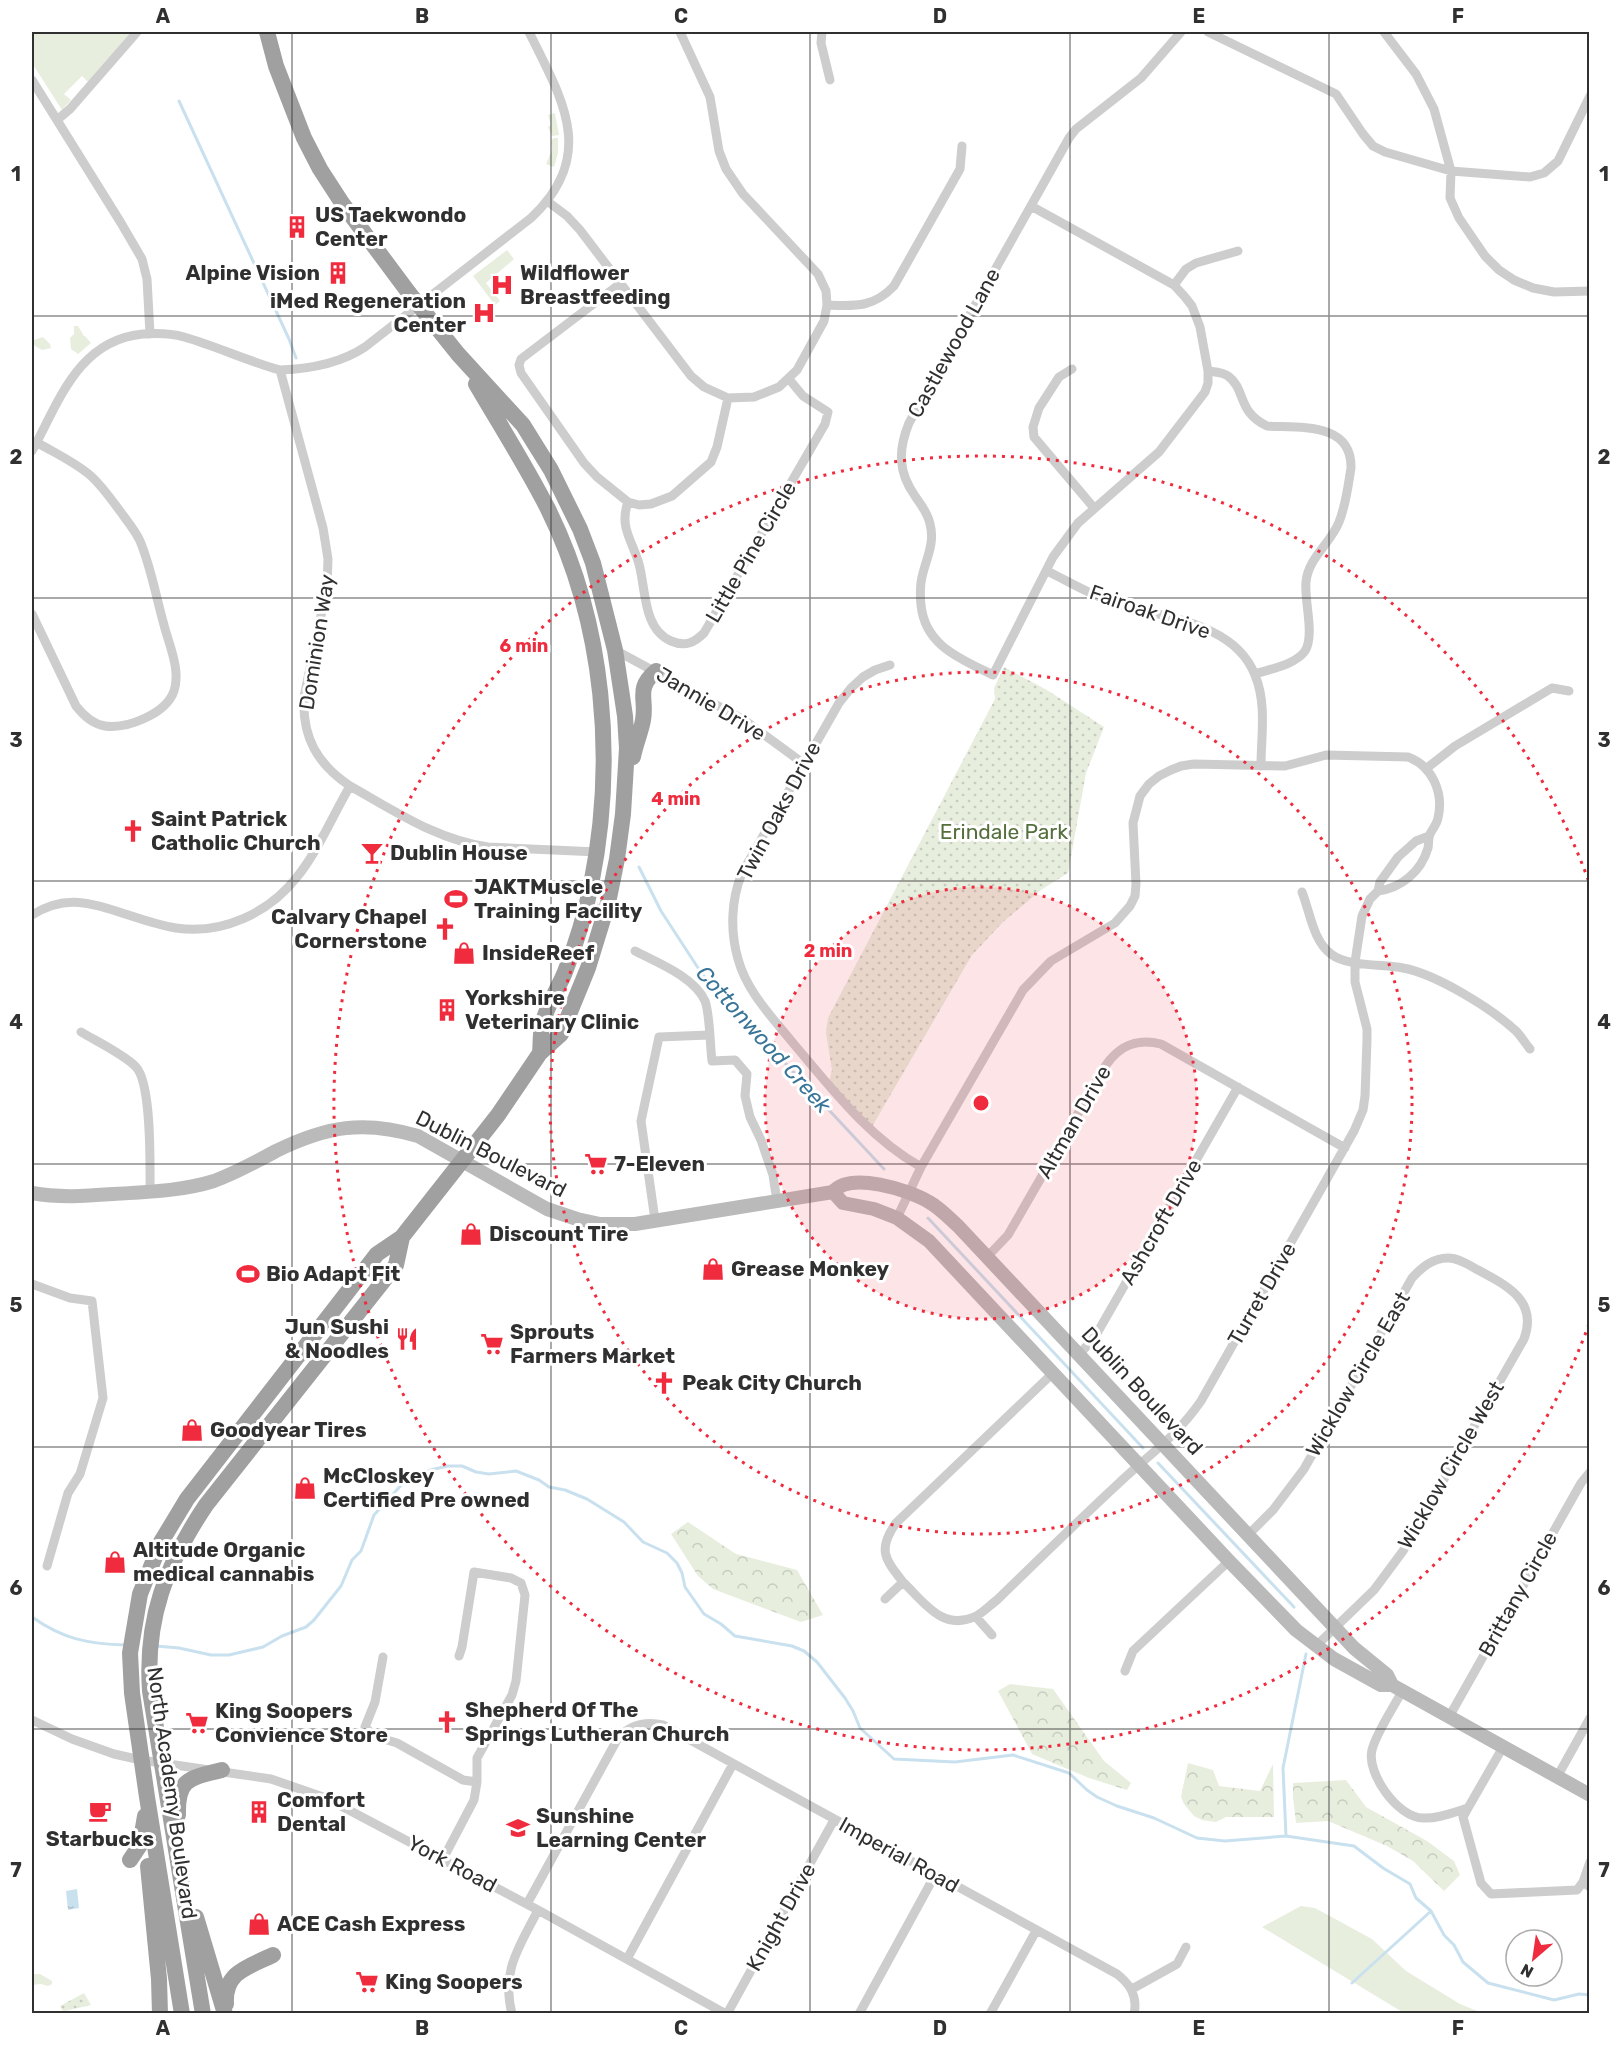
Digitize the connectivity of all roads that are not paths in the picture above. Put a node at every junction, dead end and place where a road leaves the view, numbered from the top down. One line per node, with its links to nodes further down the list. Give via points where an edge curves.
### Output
1 (137, 32): 12 (street)
2 (267, 32): 22 (highway, North Academy Boulevard, via 287,98 320,169)
3 (530, 32): 15 (street, via 558,92 569,130 566,166)
4 (681, 32): 21 (street, via 710,97 726,169 743,194 818,274)
5 (822, 32): 10 (street)
6 (1181, 32): 16 (street, Castlewood Lane, via 1141,78 1076,129)
7 (1208, 32): 14 (street, via 1336,94 1373,146)
8 (1384, 32): 14 (street, via 1416,74 1434,109)
9 (32, 80): 12 (street)
10 (830, 80)
11 (1590, 96): 14 (street, via 1558,161 1544,173 1530,177)
12 (57, 120): 23 (street, via 142,259)
13 (962, 146): 21 (street, via 960,169 894,286 885,296 863,305)
14 (1450, 171): 20 (street, via 1450,198 1459,218 1499,270 1533,288)
15 (547, 201): 18 (street, via 576,226); 22 (street, via 524,224)
16 (1031, 206): 19 (street); 33 (street, Castlewood Lane, via 909,423 900,459 906,482 926,512 932,533 922,577 922,613 926,626 950,654 993,675)
17 (1239, 250): 19 (street, via 1196,262)
18 (621, 283): 29 (street, via 695,380); 31 (street, via 521,359 519,368 584,463)
19 (1174, 285): 27 (street, via 1197,317)
20 (1590, 291)
21 (827, 304): 28 (street, via 821,326)
22 (419, 305): 24 (highway, North Academy Boulevard); 26 (street, via 349,356)
23 (150, 334): 26 (street, via 186,338); 30 (street, via 119,339 90,357 72,377)
24 (458, 354): 35 (highway, North Academy Boulevard, via 548,510 576,579); 36 (highway, North Academy Boulevard, via 523,425 551,470 593,563)
25 (1072, 369): 32 (street, via 1059,377 1039,408 1034,437)
26 (280, 370): 44 (street, Dominion Way, via 328,559 327,587 304,697 305,725 320,759)
27 (1208, 371): 32 (street, via 1205,392 1159,452); 39 (street, via 1228,377 1248,412 1259,422 1330,432 1346,444 1352,460 1339,522 1308,572 1307,646 1295,659)
28 (789, 379): 29 (street, via 766,394); 31 (street, Little Pine Circle, via 803,396 828,412 825,424 704,633 688,645 664,638 650,619 639,563 623,522)
29 (728, 398): 31 (street, via 711,462 662,501 639,505)
30 (34, 447): 34 (street, via 78,466 90,476 135,533 145,555 176,671 169,701 152,715 115,726 103,726 82,715)
31 (628, 502)
32 (1094, 508): 33 (street, via 1078,523)
33 (1047, 571): 39 (street, Fairoak Drive, via 1112,602 1215,632 1237,649)
34 (32, 614)
35 (592, 643): 36 (highway); 47 (highway, North Academy Boulevard, via 604,745)
36 (615, 650): 38 (street, Jannie Drive); 45 (highway, North Academy Boulevard, via 627,747)
37 (890, 665): 41 (street, Twin Oaks Drive, via 875,670 851,688 828,719)
38 (656, 671): 41 (street, Jannie Drive, via 744,720); 45 (highway, via 647,679 642,695 643,719)
39 (1255, 674): 42 (street, Fairoak Drive, via 1263,709)
40 (1569, 691): 43 (street, via 1552,688 1455,746)
41 (804, 764): 62 (street, Twin Oaks Drive, via 738,885 732,927 738,960 753,993 828,1085 890,1148)
42 (1261, 766): 43 (street, via 1285,766 1343,754 1408,757); 62 (street, via 1194,764 1159,776 1149,784 1140,796 1133,823 1136,884 1130,906 1115,923 1051,962 1030,981 1014,1002)
43 (1427, 768): 46 (street, via 1437,786 1440,808)
44 (350, 786): 47 (street, Dominion Way, via 427,829 457,841 488,847); 50 (street, via 298,876 278,898 244,919 221,926 184,929 79,902 58,903)
45 (623, 814): 56 (highway, North Academy Boulevard, via 608,903 588,968 561,1034)
46 (1429, 836): 48 (street, Turret Drive, via 1416,841 1398,857); 48 (street, via 1428,848 1411,875 1398,886)
47 (598, 852): 56 (highway, North Academy Boulevard, via 587,904 565,973 542,1022)
48 (1378, 891): 52 (street, Turret Drive, via 1362,916)
49 (1302, 892): 52 (street, via 1322,946 1335,957)
50 (32, 915)
51 (634, 951): 54 (street, via 682,976 700,993 706,1003)
52 (1355, 962): 55 (street, via 1404,968 1439,981 1497,1016 1518,1032); 60 (street, Turret Drive, via 1357,993 1367,1029 1365,1096 1359,1120)
53 (81, 1032): 58 (street, via 130,1062)
54 (709, 1035): 67 (street, via 712,1061 735,1060 747,1074 747,1107 773,1175); 69 (street, via 659,1037 641,1121)
55 (1530, 1049)
56 (540, 1053): 61 (highway, North Academy Boulevard)
57 (151, 1070): 58 (street)
58 (141, 1075): 64 (street, via 146,1091)
59 (1238, 1087): 60 (street, Altman Drive); 71 (street, Altman Drive, via 1161,1044 1138,1042 1118,1051 1106,1065 1008,1235); 74 (street, Ashcroft Drive, via 1096,1335)
60 (1345, 1148): 76 (street, Turret Drive, via 1201,1401)
61 (463, 1161): 64 (main road, Dublin Boulevard, via 418,1136 398,1130 342,1128 308,1138 222,1178); 69 (main road, Dublin Boulevard, via 547,1209 577,1219 600,1224); 70 (highway, North Academy Boulevard)
62 (921, 1167): 63 (street)
63 (909, 1191): 65 (main road, Dublin Boulevard, via 849,1184); 68 (street); 71 (main road, Dublin Boulevard, via 945,1214)
64 (150, 1192): 66 (main road, Dublin Boulevard, via 69,1197)
65 (833, 1192): 67 (main road, Dublin Boulevard); 68 (main road, Dublin Boulevard, via 843,1203)
66 (32, 1193)
67 (777, 1200): 69 (main road, Dublin Boulevard)
68 (897, 1218): 75 (main road, Dublin Boulevard, via 929,1241)
69 (655, 1220)
70 (402, 1237): 96 (highway, North Academy Boulevard, via 377,1254 187,1499 153,1559 140,1594 130,1653); 97 (highway, North Academy Boulevard, via 396,1264 225,1481 179,1548 152,1626 148,1664)
71 (987, 1257): 74 (main road, Dublin Boulevard)
72 (1488, 1275): 79 (street, Wicklow Circle East, via 1447,1258 1419,1270 1304,1469); 85 (street, Wicklow Circle West, via 1521,1299 1528,1319 1524,1339 1403,1551 1374,1590)
73 (32, 1284): 81 (street, via 70,1298 92,1301 103,1398 80,1474 68,1493)
74 (1080, 1355): 76 (main road, Dublin Boulevard)
75 (1053, 1373): 77 (main road, Dublin Boulevard); 82 (street, via 896,1523 887,1536 885,1551 888,1563)
76 (1164, 1445): 77 (street, Turret Drive); 79 (main road, Dublin Boulevard)
77 (1140, 1465): 80 (main road, Dublin Boulevard); 84 (street, Turret Drive)
78 (1590, 1472): 92 (street, Brittany Circle)
79 (1248, 1535): 85 (main road, Dublin Boulevard)
80 (1229, 1561): 87 (main road, Dublin Boulevard); 90 (street, via 1133,1651)
81 (47, 1566)
82 (903, 1582): 83 (street); 84 (street, via 945,1620)
83 (885, 1599)
84 (976, 1617): 86 (street)
85 (1335, 1627): 87 (street, Wicklow Circle West); 91 (main road, Dublin Boulevard)
86 (992, 1635)
87 (1315, 1647): 91 (main road, Dublin Boulevard, via 1381,1685)
88 (459, 1656): 101 (street, via 474,1572 521,1583 525,1594 516,1681 477,1758)
89 (383, 1657): 101 (street, via 375,1702 365,1726 374,1736 397,1743 463,1780)
90 (1125, 1671)
91 (1397, 1688): 92 (main road, Dublin Boulevard); 104 (street, via 1372,1748 1371,1760 1382,1787 1393,1803 1420,1819)
92 (1449, 1717): 95 (main road, Dublin Boulevard)
93 (1590, 1718): 100 (street)
94 (32, 1720): 96 (street, York Road, via 72,1739)
95 (1503, 1747): 100 (main road, Dublin Boulevard); 104 (street)
96 (141, 1760): 97 (street, York Road); 103 (highway, North Academy Boulevard)
97 (161, 1761): 99 (street, York Road); 109 (highway, North Academy Boulevard)
98 (733, 1764): 105 (street, Imperial Road); 112 (street, Imperial Road, via 663,1725 645,1723 625,1731); 117 (street)
99 (222, 1770): 106 (street, York Road, via 271,1779 326,1797); 109 (highway, via 196,1777 180,1790)
100 (1557, 1777): 102 (main road, Dublin Boulevard)
101 (477, 1782): 106 (street, via 474,1800)
102 (1590, 1795)
103 (146, 1804): 107 (highway, via 140,1845); 119 (highway); 120 (highway, North Academy Boulevard)
104 (1468, 1808): 111 (street, via 1463,1817 1481,1883 1491,1894 1577,1890)
105 (834, 1820): 110 (street, Imperial Road); 124 (street, Knight Drive)
106 (443, 1859): 112 (street, York Road)
107 (130, 1860)
108 (1590, 1862): 111 (street)
109 (179, 1863): 121 (highway, North Academy Boulevard); 122 (highway)
110 (935, 1875): 114 (street, Imperial Road); 125 (street)
111 (1586, 1884)
112 (527, 1904): 113 (street, York Road)
113 (538, 1910): 117 (street, York Road); 123 (street, via 509,1975 507,1988)
114 (1036, 1930): 118 (street, Imperial Road, via 1117,1974); 126 (street)
115 (1186, 1947): 118 (street, via 1177,1964)
116 (273, 1955): 122 (highway, via 232,1977 226,1988)
117 (627, 1959): 124 (street, York Road)
118 (1132, 1989): 127 (street)
119 (160, 2013)
120 (182, 2013)
121 (203, 2013)
122 (225, 2013)
123 (512, 2013)
124 (726, 2013)
125 (859, 2013)
126 (990, 2013)
127 (1134, 2013)

